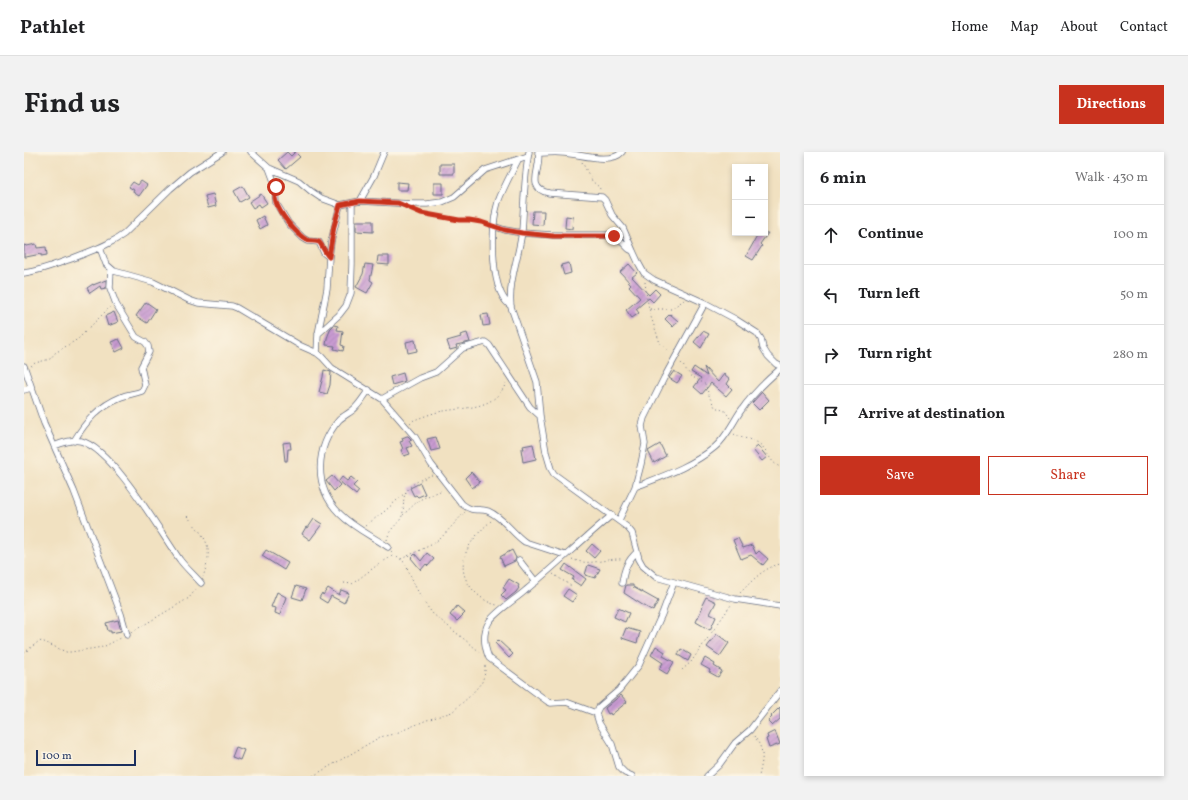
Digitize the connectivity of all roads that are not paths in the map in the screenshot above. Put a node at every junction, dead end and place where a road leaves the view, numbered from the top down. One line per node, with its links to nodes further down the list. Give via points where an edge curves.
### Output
1 (222, 152): 8 (street)
2 (251, 152): 10 (street)
3 (384, 152): 11 (street)
4 (622, 152): 7 (street, via 616,157 596,158)
5 (538, 153): 7 (street); 17 (street, via 535,177 536,184 541,190 549,193 602,197 612,216 623,228)
6 (528, 154): 9 (street); 15 (street)
7 (580, 154)
8 (213, 155): 16 (street, via 170,189 124,234)
9 (518, 160): 11 (street, via 485,170 454,197 442,202 413,204); 14 (street, via 497,204)
10 (269, 168): 13 (street, via 294,178 321,198); 18 (street, via 275,184 276,203 290,224 303,238 321,244 324,253)
11 (360, 201): 12 (street)
12 (352, 203): 13 (street); 24 (street, via 351,293 346,306)
13 (340, 205): 18 (street)
14 (493, 226): 15 (street); 23 (street, via 497,281 503,297)
15 (522, 233): 17 (street, via 614,236); 23 (street, via 512,276)
16 (100, 248): 20 (street, via 106,264); 21 (street)
17 (633, 251): 22 (street, via 644,273)
18 (329, 257): 24 (street, via 327,289)
19 (24, 268): 21 (street)
20 (111, 269): 25 (street, via 153,282 194,301 237,308 301,346); 34 (street, via 110,288 116,304 136,337 148,346 149,352 141,367 145,385 142,391 120,397 102,408 86,422)
21 (27, 272)
22 (705, 303): 26 (street, via 757,333 768,356); 36 (street, via 644,418 642,426 645,444)
23 (511, 307): 33 (street, via 537,382)
24 (318, 334): 25 (street)
25 (317, 352): 31 (street, via 332,368)
26 (780, 366)
27 (25, 368): 29 (street)
28 (780, 369): 36 (street, via 747,402 715,447 677,472)
29 (31, 388): 30 (street); 35 (street)
30 (24, 390)
31 (369, 390): 32 (street); 39 (street, via 356,408 336,425 324,449 320,472 322,483 333,505 341,514)
32 (382, 399): 33 (street, via 436,372 463,348 483,342 489,344 531,408); 41 (street, via 407,426 462,504 468,509 488,511 525,542)
33 (540, 416): 37 (street, via 550,469 573,489)
34 (74, 441): 35 (street); 45 (street, via 88,445 108,460 136,495 180,560)
35 (54, 446): 48 (street, via 74,491)
36 (635, 487): 38 (street)
37 (612, 515): 38 (street); 41 (street)
38 (619, 520): 40 (street, via 632,533)
39 (388, 547)
40 (638, 552): 44 (street, via 643,566 650,573); 46 (street, via 630,560)
41 (565, 555): 43 (street)
42 (519, 560): 43 (street)
43 (536, 582): 50 (street, via 493,617 487,626 484,641 487,657 547,701 566,702)
44 (674, 582): 47 (street, via 735,599); 50 (street, via 639,665)
45 (200, 583)
46 (622, 583)
47 (780, 606)
48 (127, 635)
49 (780, 691): 52 (street, via 750,730 735,743 719,765)
50 (596, 713): 51 (street, via 612,744 619,767)
51 (632, 776)
52 (707, 776)

